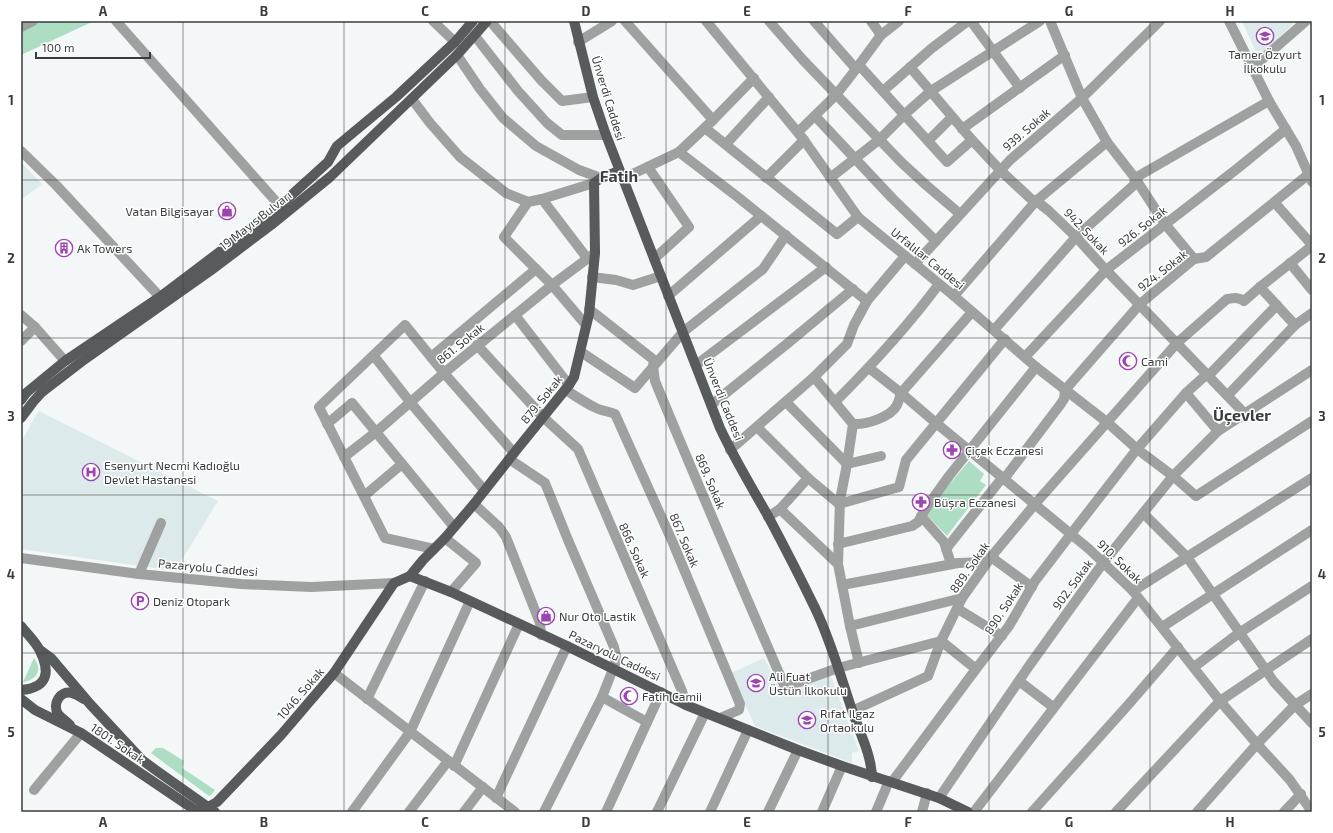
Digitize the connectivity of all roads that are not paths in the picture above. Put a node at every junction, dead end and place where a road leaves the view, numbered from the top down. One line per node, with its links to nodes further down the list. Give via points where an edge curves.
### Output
1 (33, 21): 21 (street)
2 (116, 21): 71 (street)
3 (433, 21): 24 (street)
4 (473, 21): 24 (main road, 19 Mayıs Bulvarı)
5 (489, 21): 23 (main road, 19 Mayıs Bulvarı); 37 (street, via 562,101)
6 (574, 21): 25 (main road, Ünverdi Caddesi)
7 (612, 21): 25 (street)
8 (625, 21): 45 (street)
9 (706, 21): 32 (street, Urfalılar Caddesi)
10 (769, 21): 36 (street)
11 (814, 21): 29 (street)
12 (871, 21): 22 (street)
13 (900, 21): 22 (street)
14 (968, 21): 30 (street)
15 (971, 21): 26 (street)
16 (1040, 21): 26 (street)
17 (1050, 21): 28 (street)
18 (1160, 21): 39 (street, 939. Sokak)
19 (1229, 21): 31 (street)
20 (1306, 21): 31 (street)
21 (21, 27)
22 (881, 35): 29 (street)
23 (475, 36): 27 (main road, 19 Mayıs Bulvarı); 49 (street, via 547,123 562,134)
24 (455, 42): 71 (main road, 19 Mayıs Bulvarı, via 338,146 328,162)
25 (578, 42): 37 (main road, Ünverdi Caddesi)
26 (992, 51): 33 (street); 35 (street)
27 (457, 55): 40 (main road, 19 Mayıs Bulvarı); 66 (street, via 480,90 503,118 536,146)
28 (1064, 55): 33 (street); 39 (street)
29 (858, 67): 34 (street); 36 (street)
30 (910, 67): 34 (street); 35 (street, 942. Sokak)
31 (1252, 68): 41 (street)
32 (754, 78): 38 (street, Urfalılar Caddesi); 45 (street)
33 (1020, 88): 47 (street)
34 (883, 90): 42 (street)
35 (931, 91): 42 (street); 44 (street, 942. Sokak)
36 (836, 94): 43 (street); 51 (street)
37 (593, 97): 49 (main road, Ünverdi Caddesi)
38 (769, 97): 50 (street, Urfalılar Caddesi); 55 (street)
39 (1082, 98): 54 (street); 60 (street, 939. Sokak)
40 (412, 99): 69 (street, via 430,123 468,164 506,193); 141 (main road, 19 Mayıs Bulvarı, via 324,182 216,266 70,370 42,392)
41 (1269, 101): 48 (street); 64 (street)
42 (905, 114): 51 (street); 53 (street)
43 (815, 116): 50 (street); 58 (street)
44 (952, 117): 47 (street, 942. Sokak); 53 (street)
45 (713, 120): 46 (street)
46 (705, 128): 55 (street); 57 (street)
47 (962, 129): 52 (street, 942. Sokak)
48 (1286, 129): 65 (street); 75 (street, 926. Sokak)
49 (606, 135): 61 (main road, Ünverdi Caddesi)
50 (801, 136): 62 (street); 63 (street, Urfalılar Caddesi)
51 (880, 138): 58 (street); 72 (street, via 921,181)
52 (972, 140): 53 (street, via 947,162); 60 (street, 942. Sokak)
53 (928, 141)
54 (1107, 142): 64 (street); 68 (street)
55 (726, 144): 62 (street)
56 (21, 151): 98 (street)
57 (679, 152): 59 (street); 73 (street)
58 (855, 158): 63 (street); 78 (street)
59 (648, 167): 61 (street); 83 (street, via 689,228)
60 (1000, 170): 68 (street, 942. Sokak); 72 (street, 939. Sokak)
61 (621, 175): 66 (main road); 83 (main road, Ünverdi Caddesi)
62 (766, 178): 74 (street, via 837,234)
63 (830, 178): 74 (street, Urfalılar Caddesi)
64 (1135, 178): 75 (street); 77 (street, via 1134,185)
65 (1310, 178): 70 (street, 924. Sokak)
66 (598, 181): 67 (street); 80 (main road, 879. Sokak)
67 (542, 200): 69 (street); 80 (street)
68 (1036, 201): 77 (street, 942. Sokak); 97 (street)
69 (528, 202): 87 (street, via 504,237)
70 (1275, 203): 79 (street); 82 (street, 924. Sokak, via 1206,257)
71 (280, 206): 98 (main road, 19 Mayıs Bulvarı)
72 (960, 214): 78 (street, 939. Sokak)
73 (761, 216): 76 (street); 96 (street)
74 (858, 217): 81 (street, Urfalılar Caddesi)
75 (1165, 224): 82 (street); 88 (street, 926. Sokak)
76 (786, 235): 86 (street); 111 (street, via 763,269)
77 (1076, 237): 88 (street, 942. Sokak); 110 (street)
78 (936, 241): 85 (street, 939. Sokak)
79 (1312, 246): 84 (street, 889. Sokak)
80 (591, 255): 90 (main road, 879. Sokak); 92 (street, 861. Sokak)
81 (905, 256): 85 (street, Urfalılar Caddesi); 99 (street)
82 (1194, 259): 100 (street, 924. Sokak)
83 (654, 260): 89 (main road, Ünverdi Caddesi)
84 (1290, 263): 93 (street, 889. Sokak); 95 (street)
85 (915, 264): 91 (street, Urfalılar Caddesi)
86 (826, 267): 94 (street); 121 (street)
87 (536, 268): 92 (street); 119 (street)
88 (1106, 270): 100 (street, 942. Sokak); 118 (street, 926. Sokak)
89 (661, 276): 90 (street, via 633,285); 96 (main road, Ünverdi Caddesi)
90 (592, 277): 102 (main road, 879. Sokak)
91 (939, 284): 97 (street, Urfalılar Caddesi); 124 (street)
92 (552, 285): 106 (street, 861. Sokak); 107 (street)
93 (1260, 287): 101 (street); 114 (street, 889. Sokak, via 1244,301 1241,298 1227,299)
94 (852, 289): 99 (street); 138 (street)
95 (1312, 290)
96 (668, 296): 111 (main road, Ünverdi Caddesi)
97 (954, 296): 103 (street, Urfalılar Caddesi)
98 (160, 297): 120 (main road, 19 Mayıs Bulvarı)
99 (867, 301): 128 (street, via 847,344)
100 (1140, 304): 114 (street, 942. Sokak); 130 (street, 924. Sokak)
101 (1277, 305): 108 (street); 127 (street, 890. Sokak, via 1210,374)
102 (589, 309): 107 (main road, 879. Sokak); 122 (street, 869. Sokak, via 654,360)
103 (972, 312): 110 (street, Urfalılar Caddesi); 131 (street)
104 (1312, 313): 108 (street)
105 (21, 315): 109 (street)
106 (515, 315): 115 (street, 861. Sokak); 129 (street)
107 (586, 325): 116 (main road, 879. Sokak)
108 (1295, 325): 133 (street)
109 (35, 327): 113 (street); 120 (street)
110 (994, 330): 112 (street, Urfalılar Caddesi)
111 (683, 332): 121 (main road, Ünverdi Caddesi); 122 (street)
112 (1004, 339): 118 (street, Urfalılar Caddesi); 143 (street)
113 (21, 341)
114 (1177, 342): 127 (street, 942. Sokak); 144 (street, 889. Sokak)
115 (478, 345): 126 (street, 861. Sokak); 140 (street, 866. Sokak)
116 (581, 352): 122 (street, via 635,388); 129 (main road, 879. Sokak, via 574,378)
117 (374, 356): 119 (street, via 405,326); 135 (street); 145 (street, via 319,407)
118 (1025, 357): 123 (street, Urfalılar Caddesi)
119 (431, 358): 126 (street)
120 (65, 361): 134 (main road, 19 Mayıs Bulvarı)
121 (696, 365): 138 (main road, Ünverdi Caddesi)
122 (654, 366): 212 (street, 869. Sokak, via 655,381 785,687)
123 (1036, 367): 130 (street, Urfalılar Caddesi); 152 (street)
124 (869, 368): 131 (street, 910. Sokak); 137 (street)
125 (1312, 370): 139 (street, 902. Sokak)
126 (444, 373): 135 (street, 861. Sokak); 153 (street)
127 (1207, 374): 132 (street, 890. Sokak); 133 (street, 942. Sokak)
128 (814, 377): 136 (street); 137 (street)
129 (568, 387): 140 (main road, 879. Sokak); 231 (street, 867. Sokak, via 593,407 615,414 670,536 740,704 739,710)
130 (1066, 390): 144 (street, Urfalılar Caddesi); 161 (street, 924. Sokak, via 1060,405)
131 (901, 393): 143 (street, 910. Sokak); 146 (street, via 897,406 888,414 861,425)
132 (1186, 393): 148 (street); 150 (street, 890. Sokak)
133 (1228, 395): 139 (street, 942. Sokak)
134 (21, 400)
135 (410, 402): 149 (street, 861. Sokak); 162 (street)
136 (786, 402): 147 (street); 157 (street)
137 (835, 402): 146 (street)
138 (711, 405): 151 (main road, Ünverdi Caddesi)
139 (1245, 414): 148 (street, 902. Sokak)
140 (543, 417): 153 (main road, 879. Sokak); 226 (street, 866. Sokak, via 578,449)
141 (21, 418)
142 (1312, 421): 158 (street, Urfalılar Caddesi, via 1196,496)
143 (936, 423): 152 (street, 910. Sokak); 165 (street, via 906,460 899,487)
144 (1108, 423): 150 (street, Urfalılar Caddesi); 166 (street, 889. Sokak)
145 (327, 424): 149 (street, via 352,403); 155 (street)
146 (853, 424): 157 (street)
147 (757, 427): 151 (street); 159 (street)
148 (1218, 431): 158 (street, 902. Sokak)
149 (376, 432): 155 (street, 861. Sokak); 156 (street)
150 (1137, 449): 158 (street, Urfalılar Caddesi); 174 (street, 890. Sokak)
151 (730, 450): 170 (main road, Ünverdi Caddesi)
152 (970, 451): 161 (street, 910. Sokak); 169 (street)
153 (511, 456): 162 (main road, 879. Sokak); 213 (street, via 545,483 614,647 616,656)
154 (881, 456): 157 (street)
155 (344, 457): 163 (street)
156 (402, 464): 163 (street); 172 (street)
157 (847, 464): 165 (street)
158 (1173, 476): 168 (street, 902. Sokak)
159 (808, 478): 165 (street); 167 (street)
160 (1312, 478): 179 (street)
161 (1003, 479): 166 (street, 910. Sokak); 178 (street, 924. Sokak)
162 (484, 490): 164 (main road, 879. Sokak)
163 (364, 496): 177 (street, via 385,538)
164 (474, 504): 172 (main road, 879. Sokak); 203 (street, via 506,537 540,623)
165 (840, 504): 176 (street)
166 (1035, 504): 174 (street, 910. Sokak); 181 (street, 889. Sokak)
167 (780, 509): 170 (street); 183 (street)
168 (1143, 513): 179 (street); 182 (street, 902. Sokak)
169 (921, 516): 176 (street, via 912,526); 178 (street, via 944,542)
170 (768, 517): 212 (main road, Ünverdi Caddesi, via 815,608)
171 (161, 523): 185 (street)
172 (454, 527): 175 (main road, 879. Sokak)
173 (1312, 530): 194 (street)
174 (1071, 534): 182 (street, 910. Sokak); 191 (street, 890. Sokak)
175 (445, 538): 177 (main road, 879. Sokak); 192 (street, via 476,563)
176 (838, 544): 183 (street)
177 (434, 549): 186 (main road, 879. Sokak)
178 (946, 549): 184 (street)
179 (1187, 557): 193 (street); 194 (street)
180 (21, 558): 185 (street, Pazaryolu Caddesi)
181 (989, 560): 184 (street); 191 (street); 195 (street, 889. Sokak)
182 (1103, 563): 193 (street, 910. Sokak); 217 (street, 902. Sokak)
183 (838, 564): 189 (street)
184 (951, 564): 189 (street)
185 (139, 574): 188 (street, Pazaryolu Caddesi, via 241,584 311,587)
186 (410, 576): 187 (main road, Pazaryolu Caddesi); 188 (main road, 879. Sokak)
187 (425, 581): 192 (main road, Pazaryolu Caddesi); 223 (street)
188 (394, 583): 216 (main road, 1046. Sokak)
189 (842, 585): 200 (street)
190 (1312, 586): 202 (street)
191 (1032, 587): 204 (street, 890. Sokak)
192 (451, 592): 196 (main road, Pazaryolu Caddesi)
193 (1135, 594): 201 (street, 910. Sokak); 228 (street)
194 (1212, 594): 201 (street); 202 (street)
195 (962, 598): 197 (street, 889. Sokak); 200 (street)
196 (470, 601): 198 (main road, Pazaryolu Caddesi); 235 (street)
197 (958, 609): 204 (street); 206 (street, 889. Sokak)
198 (519, 624): 203 (main road, Pazaryolu Caddesi); 239 (street)
199 (21, 626): 209 (main road)
200 (850, 626): 210 (street)
201 (1162, 627): 208 (street, 910. Sokak)
202 (1239, 633): 211 (street); 215 (street)
203 (541, 635): 207 (main road, Pazaryolu Caddesi)
204 (1002, 636): 214 (street, 890. Sokak)
205 (1312, 639): 215 (street)
206 (941, 641): 210 (street); 214 (street); 229 (street, 889. Sokak, via 928,676)
207 (568, 646): 213 (main road, Pazaryolu Caddesi); 247 (street)
208 (1178, 647): 211 (street, 910. Sokak); 266 (street)
209 (40, 650): 218 (main road, via 45,664 44,681 35,688); 225 (main road, via 51,658)
210 (859, 663): 212 (street)
211 (1194, 667): 224 (street, 910. Sokak)
212 (838, 668): 229 (main road, Ünverdi Caddesi)
213 (613, 669): 219 (main road, Pazaryolu Caddesi); 221 (street)
214 (976, 669): 242 (street, 890. Sokak)
215 (1265, 670): 224 (street); 227 (street)
216 (334, 674): 223 (street); 250 (main road, 1046. Sokak)
217 (1019, 682): 228 (street); 248 (street, 902. Sokak)
218 (21, 690)
219 (661, 692): 226 (main road, Pazaryolu Caddesi); 232 (street)
220 (1312, 694): 227 (street)
221 (602, 697): 232 (street); 256 (street)
222 (21, 699): 236 (main road, 1801. Sokak, via 35,710)
223 (367, 699): 235 (street)
224 (1220, 701): 237 (street, 910. Sokak); 267 (street)
225 (90, 704): 236 (main road, via 68,692 56,701 58,713); 250 (main road, via 142,760)
226 (686, 705): 230 (main road, Pazaryolu Caddesi)
227 (1295, 705): 233 (street); 237 (street)
228 (1054, 707): 265 (street)
229 (852, 710): 241 (main road, Ünverdi Caddesi, via 870,760)
230 (704, 713): 231 (main road, Pazaryolu Caddesi); 258 (street)
231 (720, 718): 234 (main road, Pazaryolu Caddesi)
232 (647, 722): 257 (street)
233 (1312, 723)
234 (748, 730): 238 (main road, Pazaryolu Caddesi); 259 (street)
235 (410, 732): 239 (street); 252 (street)
236 (81, 733): 244 (street); 251 (main road, 1801. Sokak)
237 (1257, 744): 246 (street, 910. Sokak); 268 (street)
238 (798, 750): 240 (main road, Pazaryolu Caddesi); 260 (street)
239 (451, 763): 243 (street); 253 (street)
240 (842, 766): 241 (main road, Pazaryolu Caddesi); 261 (street)
241 (872, 776): 242 (main road, Pazaryolu Caddesi)
242 (891, 782): 245 (main road, Pazaryolu Caddesi); 262 (street, 890. Sokak)
243 (483, 788): 247 (street); 254 (street)
244 (34, 790)
245 (927, 793): 248 (main road, Pazaryolu Caddesi); 263 (street)
246 (1300, 794): 269 (street); 270 (street, 910. Sokak)
247 (496, 798): 255 (street)
248 (939, 798): 249 (main road, Pazaryolu Caddesi)
249 (958, 809): 264 (main road, Pazaryolu Caddesi)
250 (212, 810): 251 (main road)
251 (197, 811)
252 (352, 812)
253 (409, 812)
254 (464, 812)
255 (515, 812)
256 (544, 812)
257 (606, 812)
258 (657, 812)
259 (710, 812)
260 (768, 812)
261 (822, 812)
262 (876, 812)
263 (922, 812)
264 (968, 812)
265 (974, 812)
266 (1032, 812)
267 (1116, 812)
268 (1197, 812)
269 (1284, 812)
270 (1312, 812)

